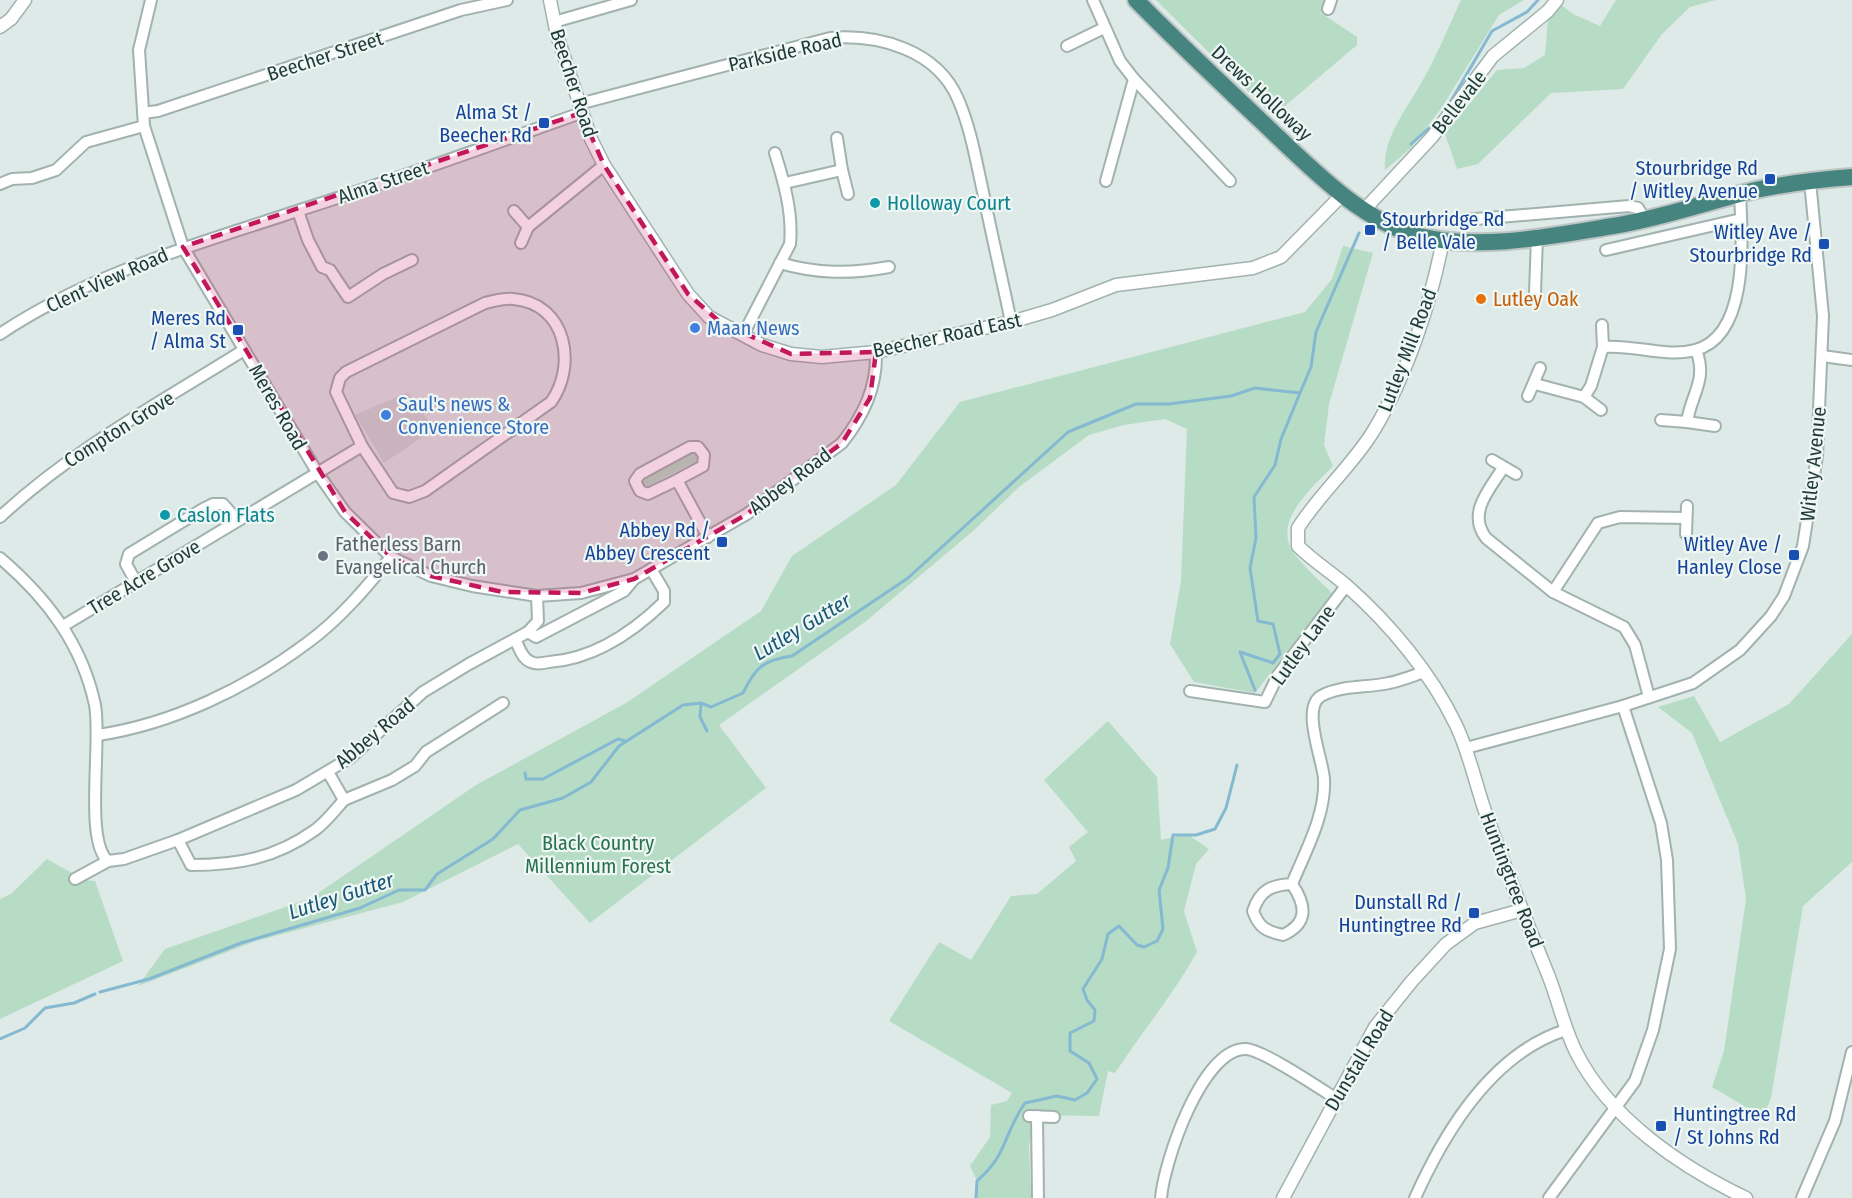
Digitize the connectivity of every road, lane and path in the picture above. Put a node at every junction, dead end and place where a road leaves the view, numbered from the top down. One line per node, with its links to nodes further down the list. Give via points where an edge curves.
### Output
1 (25, 0): 10 (street)
2 (151, 0): 15 (street, Meres Road, via 140,50)
3 (507, 0): 15 (street, Beecher Street, via 461,10 158,111)
4 (550, 0): 9 (street, Beecher Road)
5 (631, 0): 9 (street)
6 (1093, 0): 11 (street)
7 (1136, 0): 28 (highway, Drews Holloway)
8 (1557, 0): 30 (street, Bellevale, via 1493,56 1432,136)
9 (554, 21): 14 (street, Beecher Road)
10 (0, 27)
11 (1104, 28): 12 (street); 13 (street)
12 (1067, 46)
13 (1134, 79): 22 (street); 23 (street)
14 (580, 109): 19 (street, Beecher Road); 31 (street, Alma Street); 46 (street, Parkside Road, via 831,38 863,37 909,50 927,61 958,97)
15 (143, 112): 16 (street, Meres Road)
16 (144, 126): 26 (street, via 86,142 56,170); 40 (street, Meres Road)
17 (837, 138): 20 (street)
18 (775, 153): 25 (street)
19 (604, 165): 36 (street); 49 (street, Beecher Road East, via 697,306)
20 (842, 170): 25 (street); 27 (street)
21 (1852, 177): 24 (highway, Drews Holloway)
22 (1106, 181)
23 (1230, 181)
24 (1810, 181): 29 (highway, Drews Holloway); 54 (street, Witley Avenue, via 1821,283)
25 (785, 183): 43 (street, via 792,227 790,244)
26 (0, 184)
27 (848, 194)
28 (1343, 194): 30 (highway, Drews Holloway); 46 (street, Beecher Road East, via 1293,247 1266,264 1228,273 1116,285)
29 (1740, 194): 33 (street); 35 (highway, Drews Holloway)
30 (1365, 209): 38 (highway, Drews Holloway, via 1402,230)
31 (298, 211): 40 (street, Alma Street); 42 (street, via 322,267 330,270 348,297)
32 (514, 211): 36 (street)
33 (1741, 219): 41 (street); 52 (street, via 1734,312 1717,336)
34 (1464, 220): 35 (street, via 1629,206 1638,208)
35 (1645, 220): 37 (highway, Drews Holloway)
36 (528, 227): 39 (street)
37 (1537, 237): 38 (highway, Drews Holloway); 45 (street)
38 (1443, 239): 76 (street, Lutley Mill Road, via 1426,309 1397,386 1374,430 1298,528)
39 (521, 243)
40 (183, 247): 48 (street, Clent View Road, via 76,289); 51 (street, Meres Road)
41 (1606, 250)
42 (412, 260)
43 (780, 264): 44 (street, via 829,273); 49 (street)
44 (888, 267)
45 (1535, 293)
46 (1011, 322): 53 (street, Beecher Road East)
47 (1602, 326): 50 (street)
48 (0, 334)
49 (743, 335): 53 (street, Beecher Road East, via 791,354 822,357)
50 (1603, 347): 52 (street); 59 (street)
51 (244, 350): 67 (street, Meres Road); 71 (street, Compton Grove, via 69,459)
52 (1696, 350): 62 (street, via 1700,384)
53 (876, 352): 75 (street, Abbey Road, via 870,398 854,429 747,514)
54 (1822, 356): 55 (street); 90 (street, Witley Avenue, via 1812,493 1803,546 1784,596 1758,632 1718,668 1694,683)
55 (1852, 360)
56 (1540, 368): 57 (street)
57 (1535, 384): 58 (street); 59 (street)
58 (1528, 396)
59 (1584, 397): 60 (street)
60 (1600, 410)
61 (1660, 420): 62 (street)
62 (1687, 422): 63 (street)
63 (1715, 426)
64 (362, 446): 64 (street, via 336,392 346,372 497,300 513,299 534,306 558,327 566,363 560,389 551,402 425,491 409,497 393,493); 67 (street, Tree Acre Grove)
65 (1492, 460): 66 (street)
66 (1503, 468): 68 (street); 83 (street, via 1480,507 1479,529)
67 (316, 472): 73 (street, Tree Acre Grove); 77 (street, Meres Road, via 345,512)
68 (1515, 474)
69 (676, 480): 69 (street, via 648,494 639,491 635,482 640,474 690,447 698,447 705,455 703,466); 75 (street)
70 (1687, 506): 72 (street)
71 (0, 517)
72 (1686, 518): 74 (street); 83 (street, via 1620,517 1598,523)
73 (237, 520): 81 (street, Tree Acre Grove); 81 (street, via 223,504 213,504 129,554 126,564)
74 (1686, 534)
75 (708, 537): 79 (street, Abbey Road)
76 (1296, 541): 82 (street, Huntingtree Road, via 1308,557)
77 (391, 557): 84 (street, Meres Road, via 431,576); 93 (street, via 334,620 271,667 164,719)
78 (0, 558): 85 (street, via 27,581)
79 (651, 569): 80 (street, Abbey Road); 87 (street, via 664,591 664,602 608,644 586,655 539,663 524,657)
80 (634, 579): 84 (street, Meres Road, via 581,593); 86 (street, Abbey Road, via 624,591 546,632 536,637)
81 (136, 582): 85 (street, Tree Acre Grove)
82 (1346, 586): 88 (street, Huntingtree Road, via 1382,620); 89 (street, Lutley Lane, via 1278,675 1265,702)
83 (1552, 592): 90 (street, via 1624,627 1635,645)
84 (537, 596): 86 (street, via 538,621)
85 (63, 626): 93 (street, via 90,690)
86 (528, 632): 87 (street, Abbey Road)
87 (515, 639): 95 (street, Abbey Road, via 423,692 350,758)
88 (1424, 672): 94 (street, Huntingtree Road); 100 (street, via 1318,698 1312,719 1324,779 1322,804)
89 (1190, 691)
90 (1649, 697): 92 (street, Witley Avenue)
91 (503, 703): 96 (street, Abbey Road, via 426,752 415,766)
92 (1623, 706): 94 (street, Witley Avenue); 105 (street, via 1661,823 1668,860 1670,949 1649,1047 1635,1081)
93 (98, 735): 98 (street, via 97,842 100,855)
94 (1466, 748): 101 (street, Huntingtree Road)
95 (328, 772): 96 (street, Abbey Road); 97 (street, Abbey Road, via 296,790)
96 (345, 800): 97 (street, Abbey Road, via 316,829 269,856 223,865 191,865)
97 (178, 840): 98 (street, Abbey Road)
98 (108, 861): 99 (street, Abbey Road)
99 (75, 879)
100 (1292, 884): 100 (street, via 1302,899 1303,918 1283,935 1264,930 1253,911 1258,897 1276,885)
101 (1522, 910): 102 (street, Huntingtree Road); 104 (street, Dunstall Road, via 1475,923 1446,944 1375,1027)
102 (1566, 1030): 105 (street, Huntingtree Road, via 1589,1074); 111 (street, via 1543,1038 1487,1083 1443,1143)
103 (1852, 1052): 114 (street, via 1835,1121)
104 (1335, 1098): 109 (street, via 1247,1049 1229,1052 1208,1076 1181,1125 1167,1161); 110 (street, Dunstall Road)
105 (1617, 1107): 107 (street, Huntingtree Road, via 1651,1140); 112 (street)
106 (1054, 1117): 108 (street, via 1033,1116)
107 (1730, 1194): 113 (street, Huntingtree Road)
108 (1038, 1198)
109 (1161, 1198)
110 (1283, 1198)
111 (1416, 1198)
112 (1549, 1198)
113 (1746, 1198)
114 (1802, 1198)

